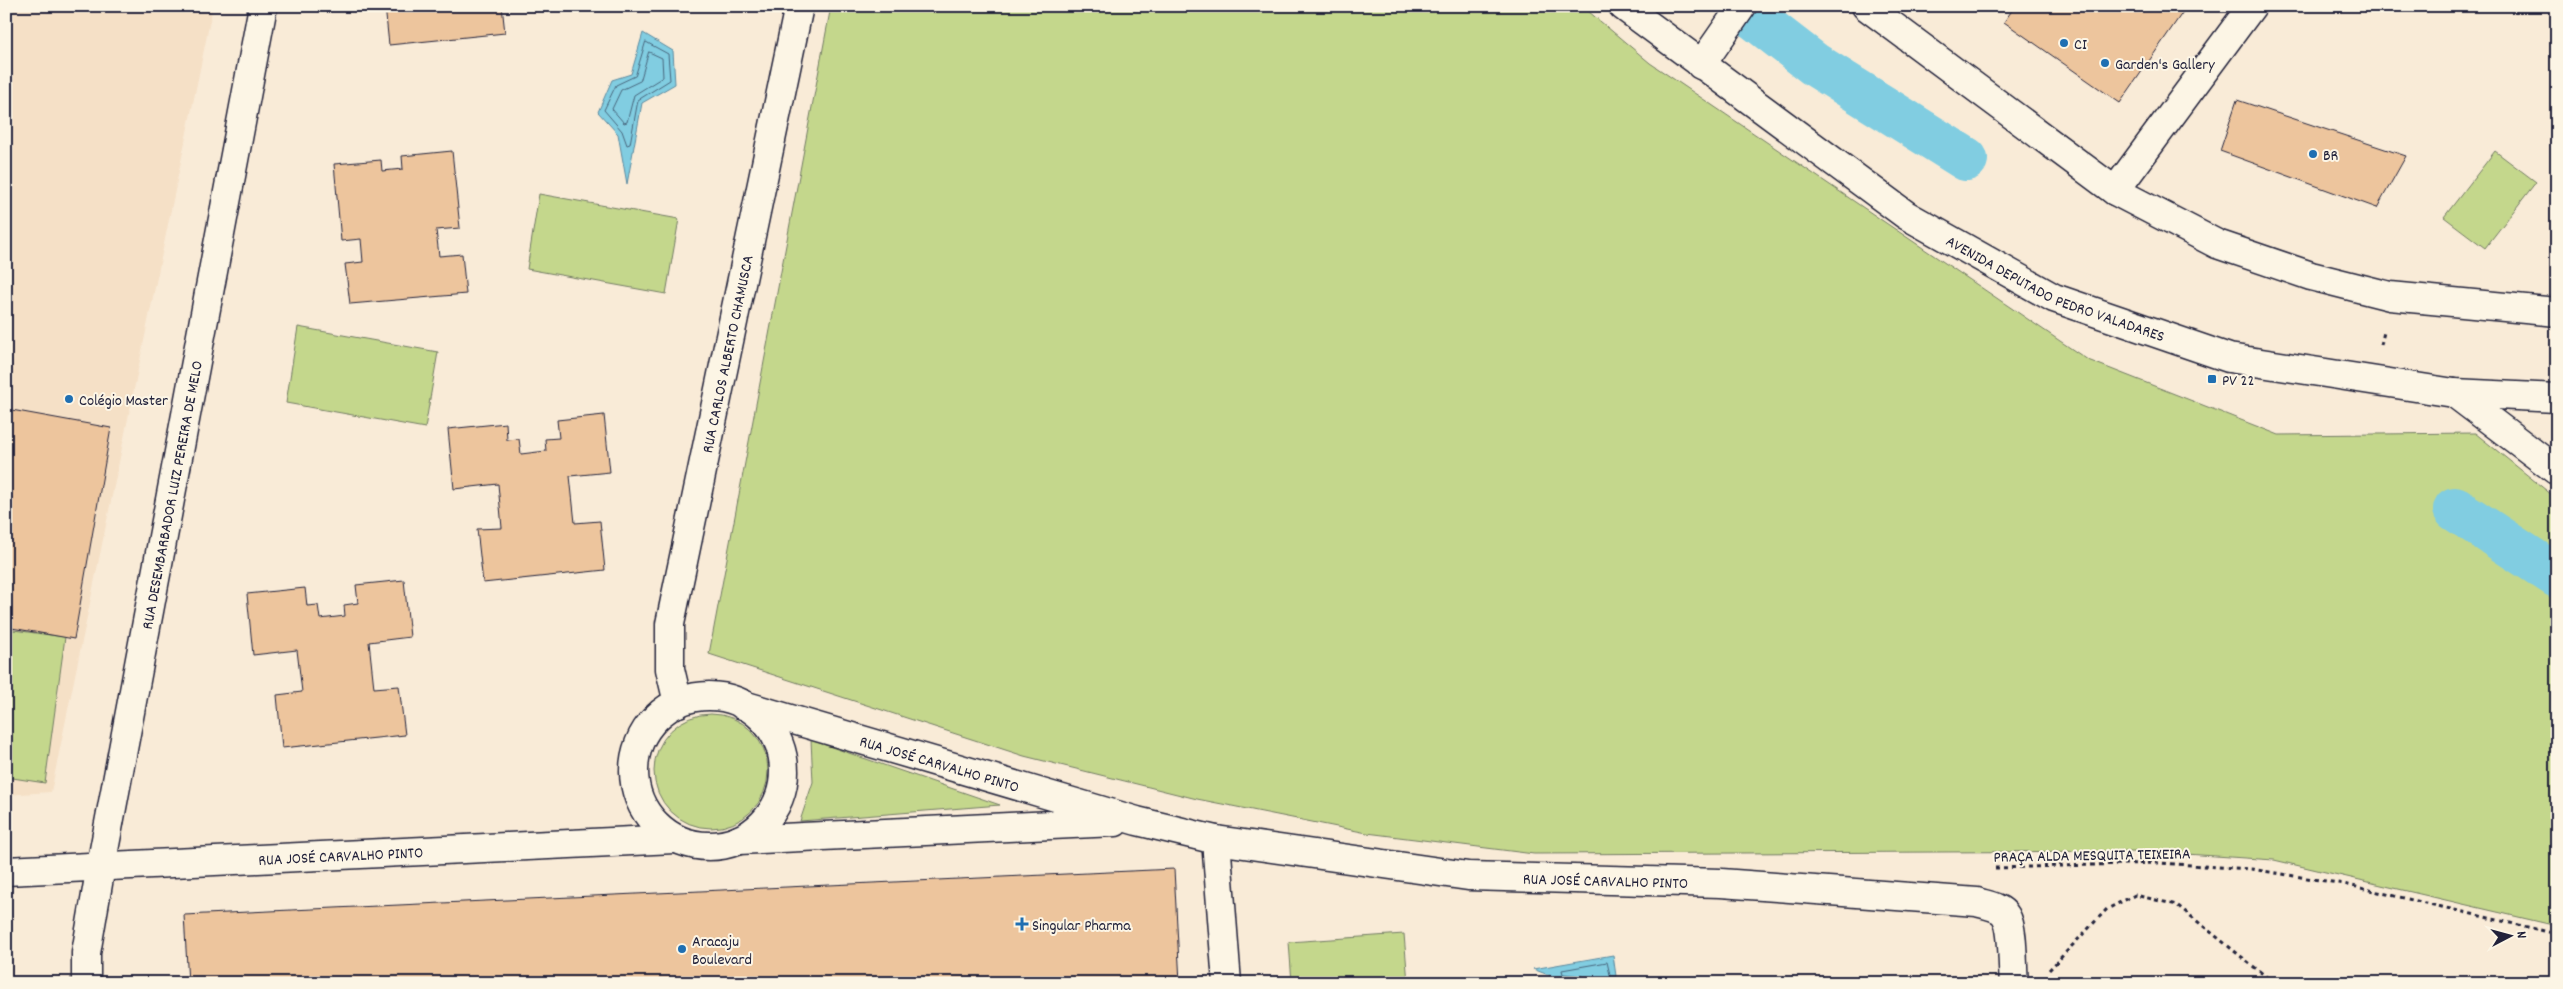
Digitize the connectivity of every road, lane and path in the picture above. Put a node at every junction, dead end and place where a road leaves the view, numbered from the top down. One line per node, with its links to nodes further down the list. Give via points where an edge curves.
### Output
1 (263, 6): 21 (street, RUA DESEMBARBADOR LUIZ PEREIRA DE MELO)
2 (799, 6): 15 (street, RUA CARLOS ALBERTO CHAMUSCA, via 670,624 670,669)
3 (1623, 6): 7 (street, AVENIDA DEPUTADO PEDRO VALADARES)
4 (1742, 6): 7 (street)
5 (1866, 6): 8 (street)
6 (2252, 6): 8 (street)
7 (1700, 65): 11 (street, AVENIDA DEPUTADO PEDRO VALADARES, via 1906,215 2054,298 2229,358)
8 (2115, 191): 9 (street, via 2217,244 2311,276)
9 (2390, 296): 10 (street); 11 (path)
10 (2557, 312)
11 (2375, 380): 12 (street, AVENIDA DEPUTADO PEDRO VALADARES)
12 (2454, 393): 13 (street, AVENIDA DEPUTADO PEDRO VALADARES); 14 (street)
13 (2557, 398)
14 (2557, 471)
15 (678, 703): 16 (street, via 699,696 722,697); 18 (street, via 658,716 643,734 635,757 634,782 642,804 655,824)
16 (743, 705): 17 (street, RUA JOSÉ CARVALHO PINTO); 19 (street, via 762,719 776,739 783,762 782,786 774,808 759,827)
17 (1137, 821): 19 (street, RUA JOSÉ CARVALHO PINTO); 20 (street, RUA JOSÉ CARVALHO PINTO)
18 (674, 839): 19 (street, via 718,846); 21 (street, RUA JOSÉ CARVALHO PINTO)
19 (739, 840)
20 (1216, 840): 27 (street); 28 (street, RUA JOSÉ CARVALHO PINTO, via 1468,876 1721,883 1978,902 2005,914 2010,927)
21 (101, 866): 23 (street, RUA JOSÉ CARVALHO PINTO); 26 (street, RUA DESEMBARBADOR LUIZ PEREIRA DE MELO, via 86,953)
22 (1985, 868): 24 (path, PRAÇA ALDA MESQUITA TEIXEIRA, via 2158,863 2250,869 2344,884)
23 (6, 872)
24 (2557, 934)
25 (2043, 976): 29 (path, via 2106,909 2135,895 2177,905)
26 (86, 983)
27 (1227, 983)
28 (2014, 983)
29 (2274, 983)

